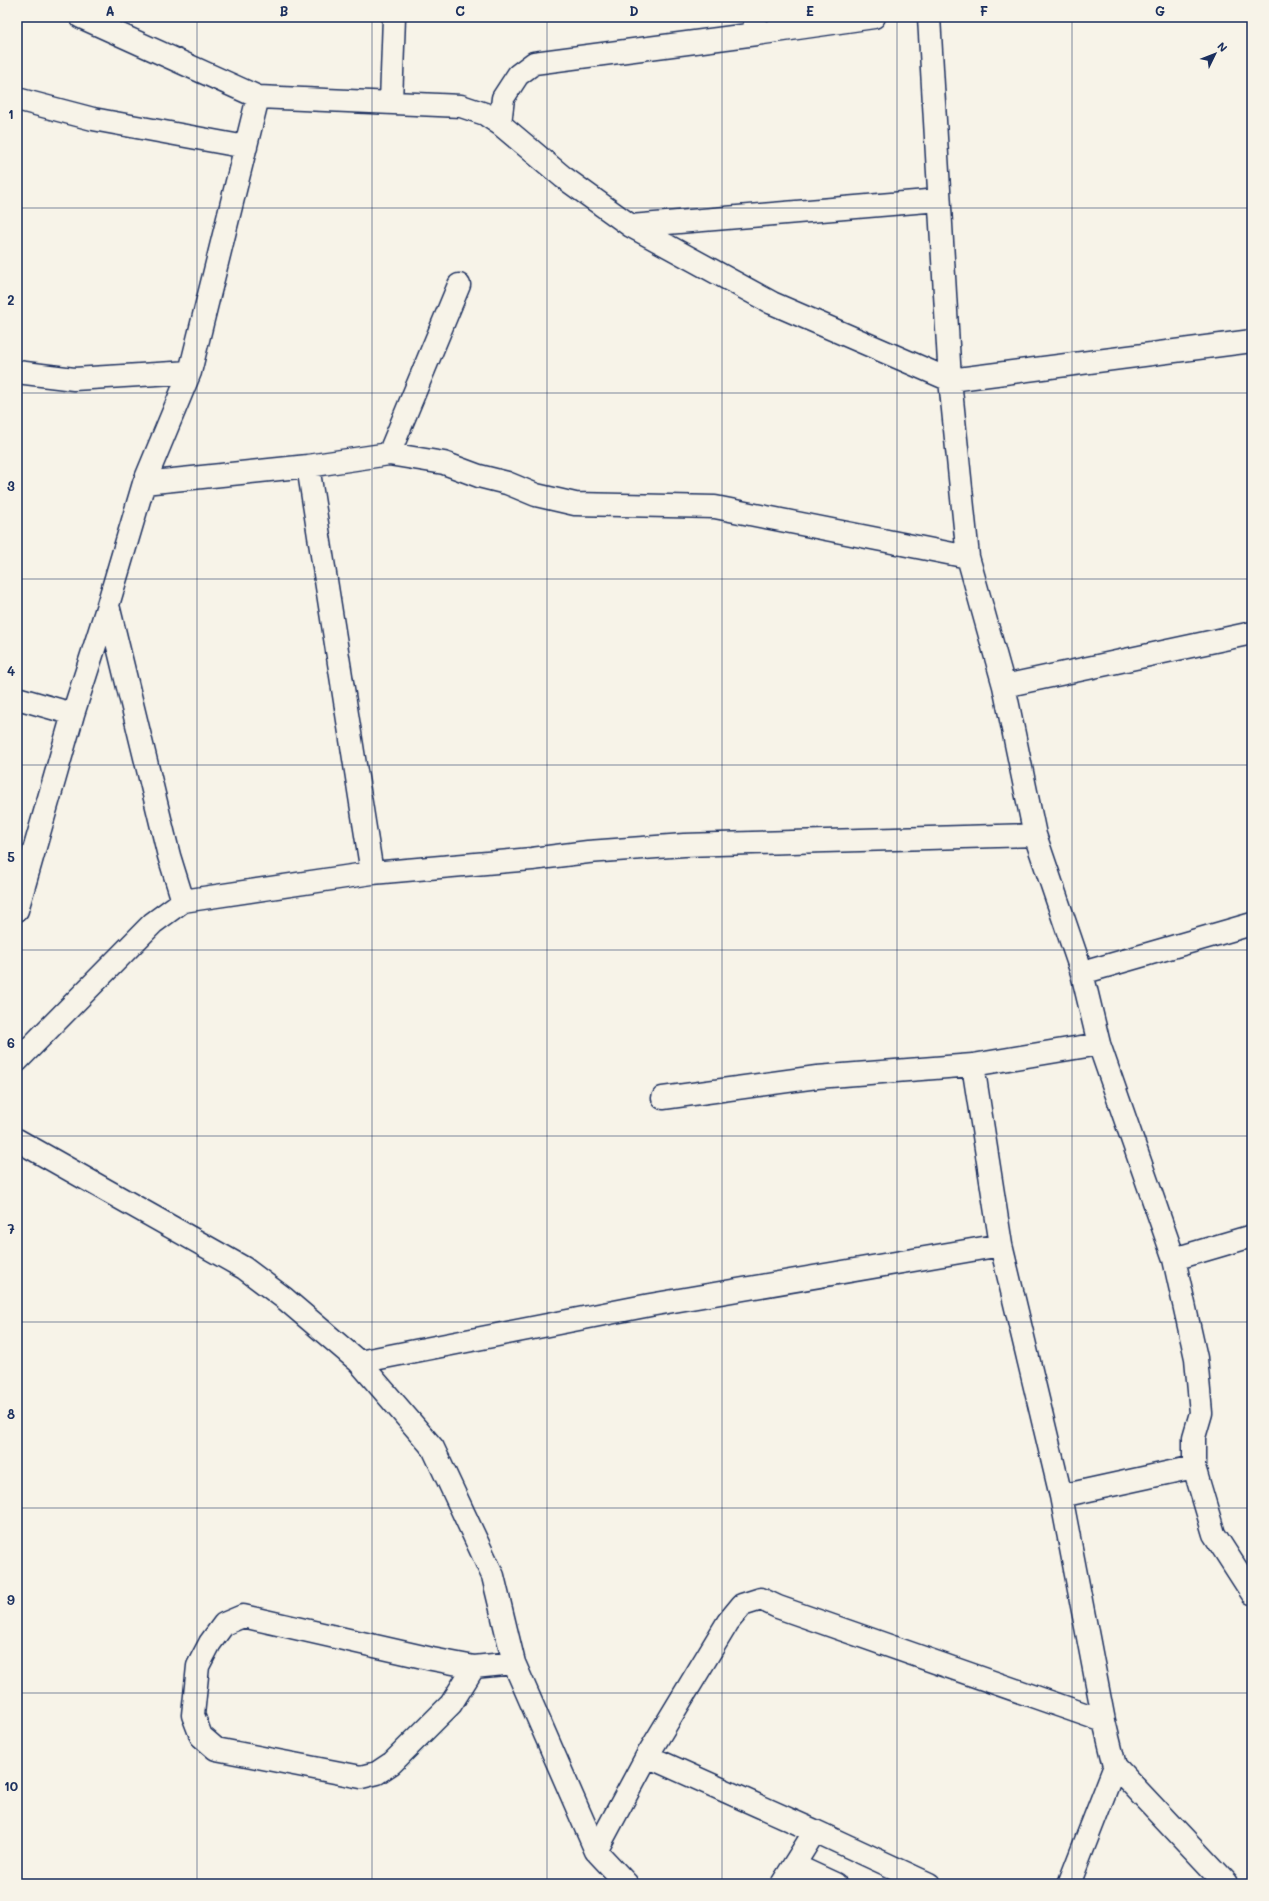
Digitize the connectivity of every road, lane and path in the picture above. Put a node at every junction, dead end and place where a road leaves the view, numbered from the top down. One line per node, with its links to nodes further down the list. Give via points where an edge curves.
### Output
1 (81, 17): 6 (street)
2 (394, 17): 8 (street)
3 (874, 17): 5 (street)
4 (929, 17): 11 (street)
5 (755, 26): 9 (street, via 534,63 518,75 503,98)
6 (258, 97): 8 (street); 10 (street)
7 (17, 99): 10 (street, via 93,119)
8 (391, 102): 9 (street, via 461,106 485,114)
9 (500, 124): 12 (street, via 563,177)
10 (246, 147): 16 (street)
11 (939, 200): 12 (street); 17 (street)
12 (631, 226): 17 (street, via 772,303)
13 (459, 285): 18 (street)
14 (1252, 341): 17 (street)
15 (17, 372): 16 (street, via 74,378)
16 (190, 372): 20 (street)
17 (950, 380): 21 (street)
18 (389, 454): 19 (street); 21 (street, via 444,463 536,495 575,504 715,507)
19 (308, 466): 20 (street); 28 (street)
20 (144, 483): 22 (street)
21 (968, 557): 24 (street)
22 (108, 605): 26 (street); 29 (street, via 169,856)
23 (1252, 633): 24 (street)
24 (1004, 686): 27 (street)
25 (17, 698): 26 (street)
26 (73, 714): 30 (street)
27 (1035, 834): 28 (street, via 684,846 588,852); 32 (street)
28 (372, 874): 29 (street)
29 (183, 901): 34 (street, via 153,923)
30 (17, 910)
31 (1252, 924): 32 (street)
32 (1082, 973): 33 (street)
33 (1099, 1044): 35 (street); 40 (street)
34 (17, 1061)
35 (973, 1065): 36 (street, via 817,1077); 39 (street)
36 (663, 1098)
37 (17, 1140): 41 (street, via 244,1268 284,1298)
38 (1252, 1236): 40 (street)
39 (1001, 1245): 41 (street, via 650,1305); 43 (street)
40 (1174, 1259): 42 (street, via 1196,1358 1201,1413 1194,1437)
41 (359, 1362): 45 (street, via 433,1448 493,1576)
42 (1194, 1467): 43 (street); 44 (street, via 1214,1534)
43 (1061, 1496): 47 (street)
44 (1252, 1593)
45 (514, 1664): 46 (street); 51 (street)
46 (474, 1667): 46 (street, via 243,1616 224,1624 201,1660 198,1666 193,1715 202,1736 216,1749 361,1777 377,1773 392,1762 451,1704)
47 (1104, 1721): 48 (street, via 761,1599 742,1605 728,1622); 49 (street)
48 (648, 1756): 50 (street); 51 (street)
49 (1115, 1766): 53 (street); 58 (street)
50 (816, 1831): 52 (street); 57 (street)
51 (596, 1851): 54 (street)
52 (794, 1865): 55 (street); 56 (street)
53 (1219, 1881)
54 (626, 1884)
55 (782, 1884)
56 (835, 1884)
57 (929, 1884)
58 (1069, 1884)

